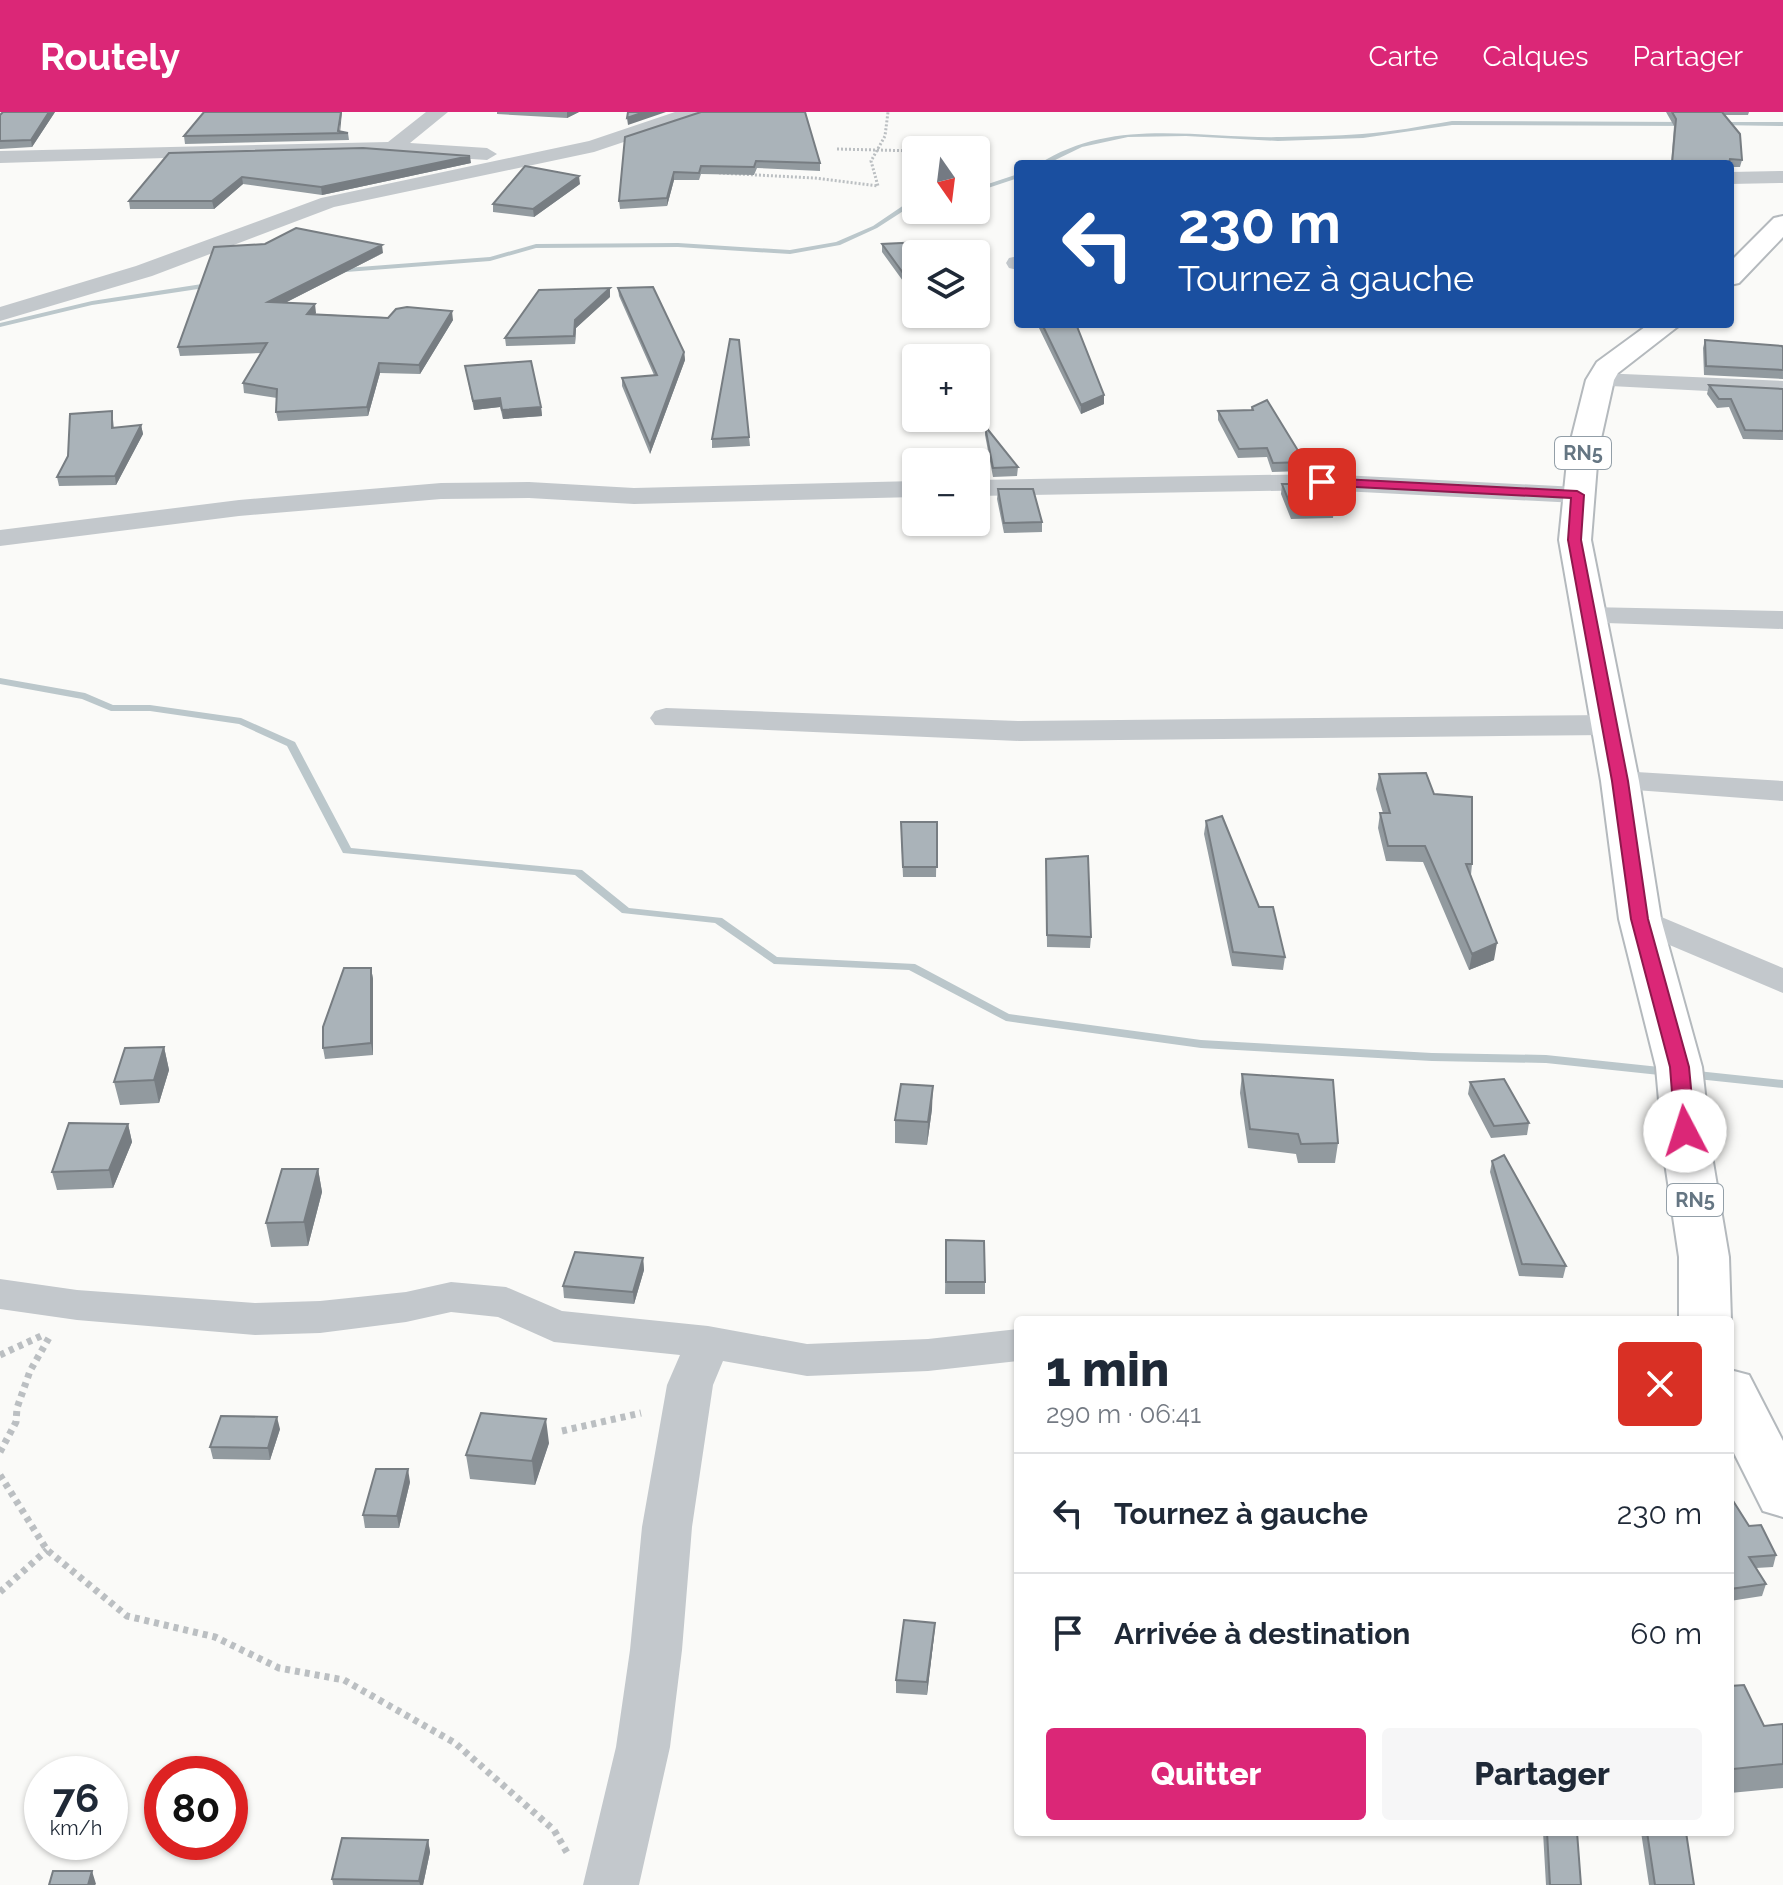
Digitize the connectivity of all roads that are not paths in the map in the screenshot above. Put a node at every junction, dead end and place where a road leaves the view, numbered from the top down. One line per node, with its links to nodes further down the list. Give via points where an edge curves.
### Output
1 (438, 112): 3 (street)
2 (694, 112): 5 (street, via 594,146)
3 (393, 147): 4 (street); 5 (street)
4 (0, 157)
5 (530, 157): 10 (street, via 328,202 144,271)
6 (1783, 177): 7 (street)
7 (1734, 178)
8 (1783, 223): 9 (highway)
9 (1734, 273)
10 (0, 314)
11 (1662, 328): 12 (highway, via 1607,368)
12 (1600, 380): 13 (street); 16 (highway, RN5)
13 (1783, 388)
14 (990, 488): 16 (street, via 1322,482)
15 (902, 489): 17 (street, via 634,496 441,491 239,508)
16 (1577, 495): 18 (highway, RN5, via 1575,540)
17 (0, 538)
18 (1588, 616): 19 (street); 21 (highway, RN5)
19 (1783, 620)
20 (666, 718): 21 (street, via 1019,731)
21 (1609, 725): 22 (highway, RN5)
22 (1620, 781): 23 (street); 24 (highway, RN5)
23 (1783, 791)
24 (1640, 919): 25 (street); 27 (highway, RN5, via 1680,1074 1704,1257)
25 (1783, 982)
26 (0, 1294): 29 (street, via 255,1319 363,1312 451,1297 506,1302 554,1326)
27 (1705, 1316)
28 (1014, 1345): 29 (street, via 928,1355)
29 (699, 1363): 32 (street, via 667,1527 643,1747)
30 (1734, 1397): 31 (highway)
31 (1783, 1496)
32 (594, 1878)

